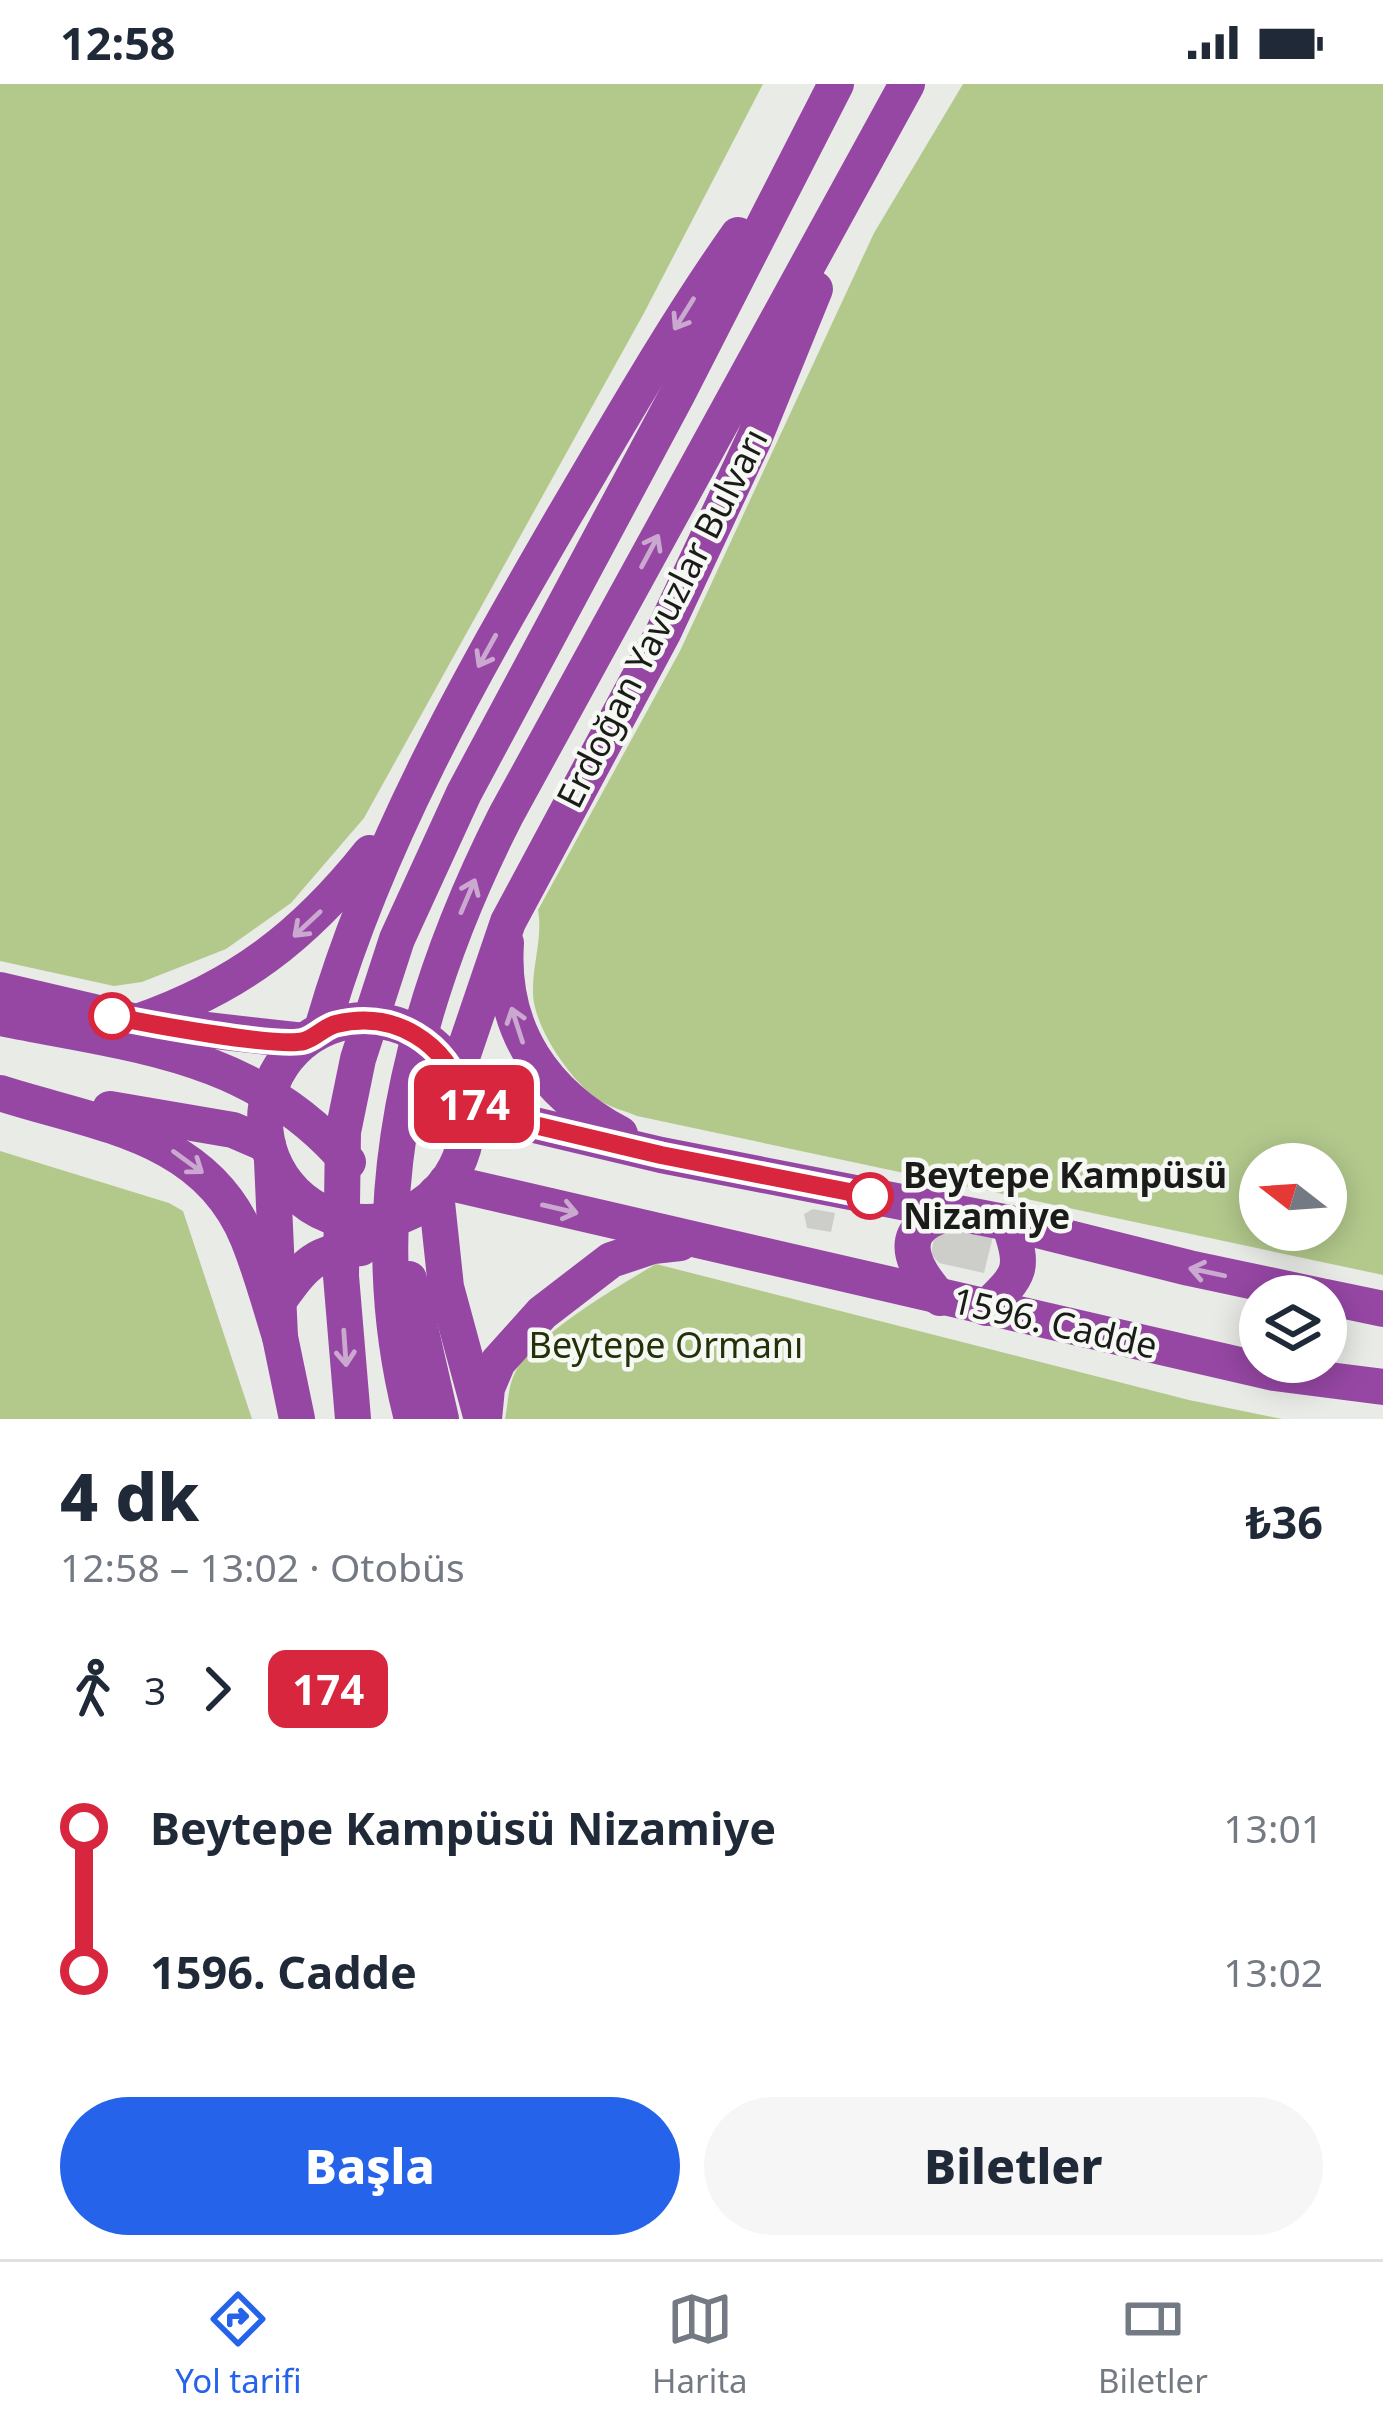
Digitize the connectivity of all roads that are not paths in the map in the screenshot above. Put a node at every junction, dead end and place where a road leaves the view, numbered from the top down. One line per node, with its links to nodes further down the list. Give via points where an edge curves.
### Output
1 (836, 84): 3 (main road)
2 (907, 84): 4 (main road, Erdoğan Yavuzlar Bulvarı)
3 (801, 151): 5 (main road, one-way to 5, via 632,398); 29 (main road, one-way to 29, via 464,793 381,985 343,1132 340,1276)
4 (866, 159): 6 (main road, Erdoğan Yavuzlar Bulvarı, via 712,532); 30 (main road, Erdoğan Yavuzlar Bulvarı, one-way to 4, via 390,1278 396,1137 427,1005 506,814)
5 (409, 803): 9 (main road, one-way to 9, via 328,904 281,947 199,998); 10 (main road)
6 (508, 922): 11 (main road, Erdoğan Yavuzlar Bulvarı); 14 (main road, one-way to 6, via 577,1108 539,1071 509,998)
7 (0, 989): 9 (main road)
8 (0, 1018): 31 (main road, via 204,1061 292,1107 350,1164 393,1231)
9 (137, 1022): 10 (main road)
10 (313, 1035): 11 (main road, via 364,1020 392,1023 429,1042); 13 (main road, via 272,1085 265,1112)
11 (460, 1087): 14 (main road, via 496,1116); 15 (main road, via 465,1142)
12 (0, 1093): 13 (main road, via 233,1130); 26 (main road, one-way to 26, via 162,1144 192,1162 247,1236)
13 (270, 1152): 15 (main road, via 305,1202 357,1222 412,1211); 22 (main road)
14 (661, 1155): 16 (main road)
15 (441, 1188): 18 (main road, 1596. Cadde, one-way to 18); 20 (main road)
16 (954, 1212): 17 (main road); 21 (main road, via 931,1217 914,1243 917,1272)
17 (1009, 1223): 19 (main road, one-way to 17); 24 (main road, via 1021,1258 1016,1279)
18 (694, 1241): 21 (main road, 1596. Cadde); 32 (main road, via 611,1260 542,1313 498,1362)
19 (1239, 1278)
20 (446, 1287): 22 (main road, via 413,1255 357,1248 322,1253); 32 (main road)
21 (940, 1298): 24 (main road, 1596. Cadde)
22 (280, 1299): 26 (main road)
23 (1347, 1301): 25 (main road)
24 (986, 1308): 27 (main road, 1596. Cadde)
25 (1383, 1309)
26 (280, 1337): 28 (main road)
27 (1383, 1388)
28 (297, 1419)
29 (353, 1419)
30 (412, 1419)
31 (441, 1419)
32 (483, 1419)

